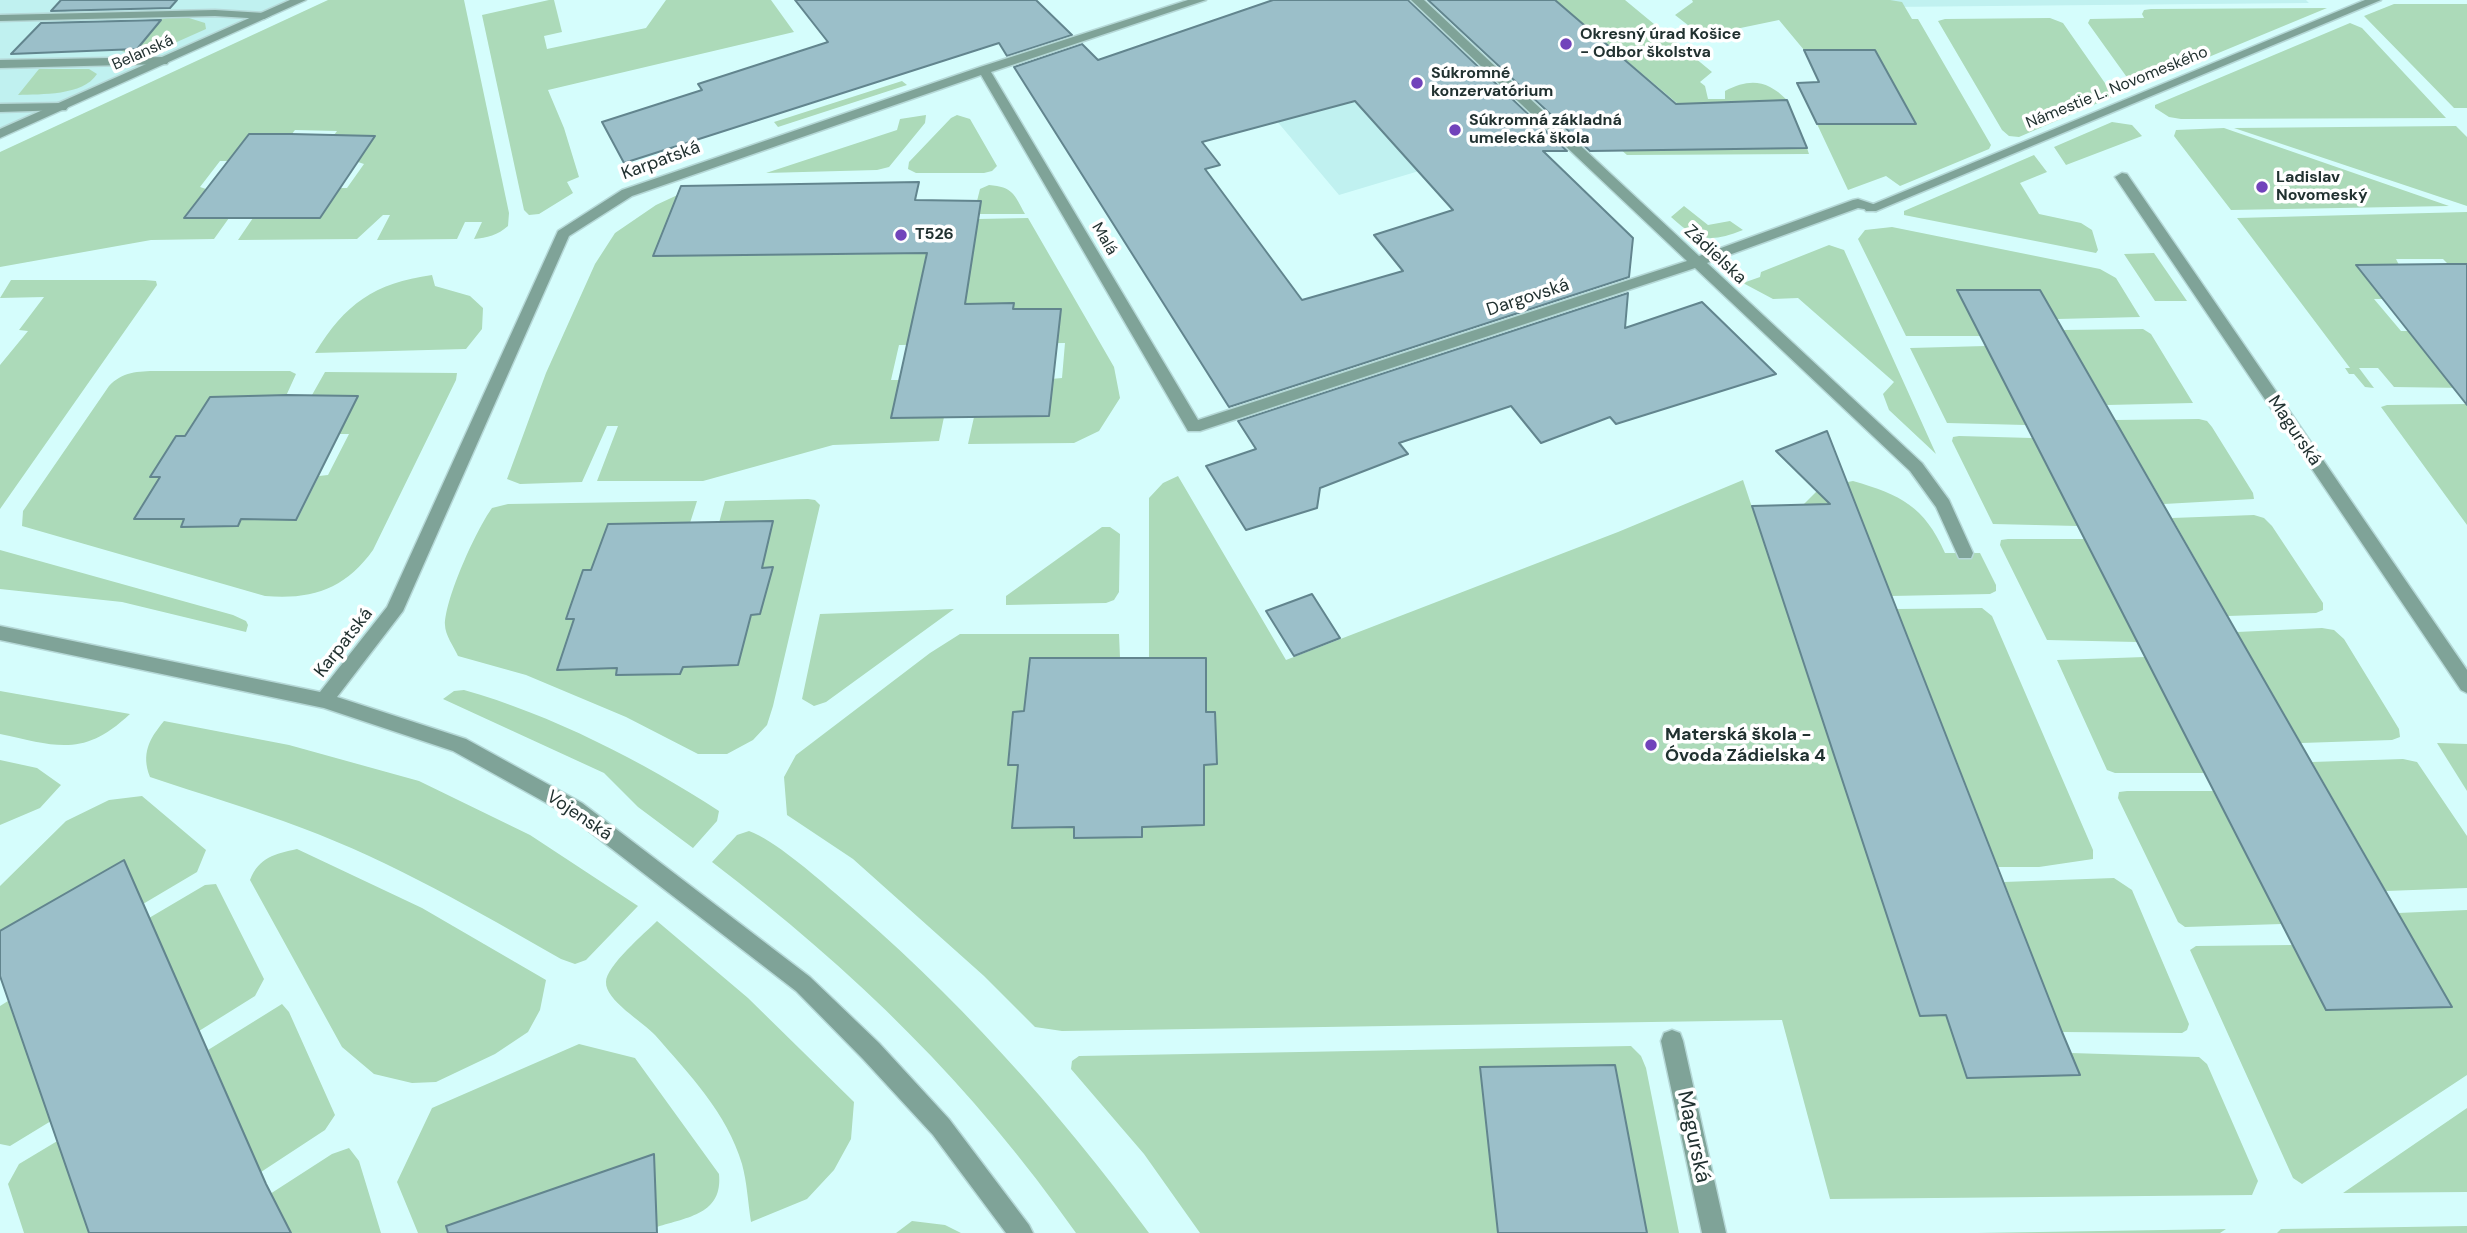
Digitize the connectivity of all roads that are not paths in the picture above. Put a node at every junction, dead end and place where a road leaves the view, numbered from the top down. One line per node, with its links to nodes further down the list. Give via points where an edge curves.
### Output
1 (300, 0): 5 (street, Belanská)
2 (1200, 0): 9 (street, Karpatská)
3 (1417, 0): 15 (street, Zádielska)
4 (2375, 0): 14 (street, Námestie L. Novomeského)
5 (264, 16): 6 (street); 7 (street, Belanská)
6 (0, 18)
7 (163, 61): 8 (street); 10 (street, Belanská)
8 (0, 64)
9 (984, 70): 16 (street, Malá); 20 (street, Karpatská, via 626,193 563,234 394,611)
10 (62, 107): 11 (street); 12 (street, Belanská)
11 (0, 108)
12 (0, 134)
13 (2122, 177): 19 (street, Magurská)
14 (1871, 208): 15 (street, Dargovská, via 1858,203)
15 (1695, 263): 16 (street, Dargovská); 17 (street, Zádielska, via 1916,467 1943,505)
16 (1194, 427)
17 (1965, 553)
18 (0, 632): 20 (street, Vojenská)
19 (2467, 685)
20 (324, 700): 22 (street, Vojenská, via 459,745 575,810 677,886 803,984 872,1051 941,1127)
21 (1672, 1041): 23 (street, Magurská)
22 (1021, 1233)
23 (1714, 1233)

